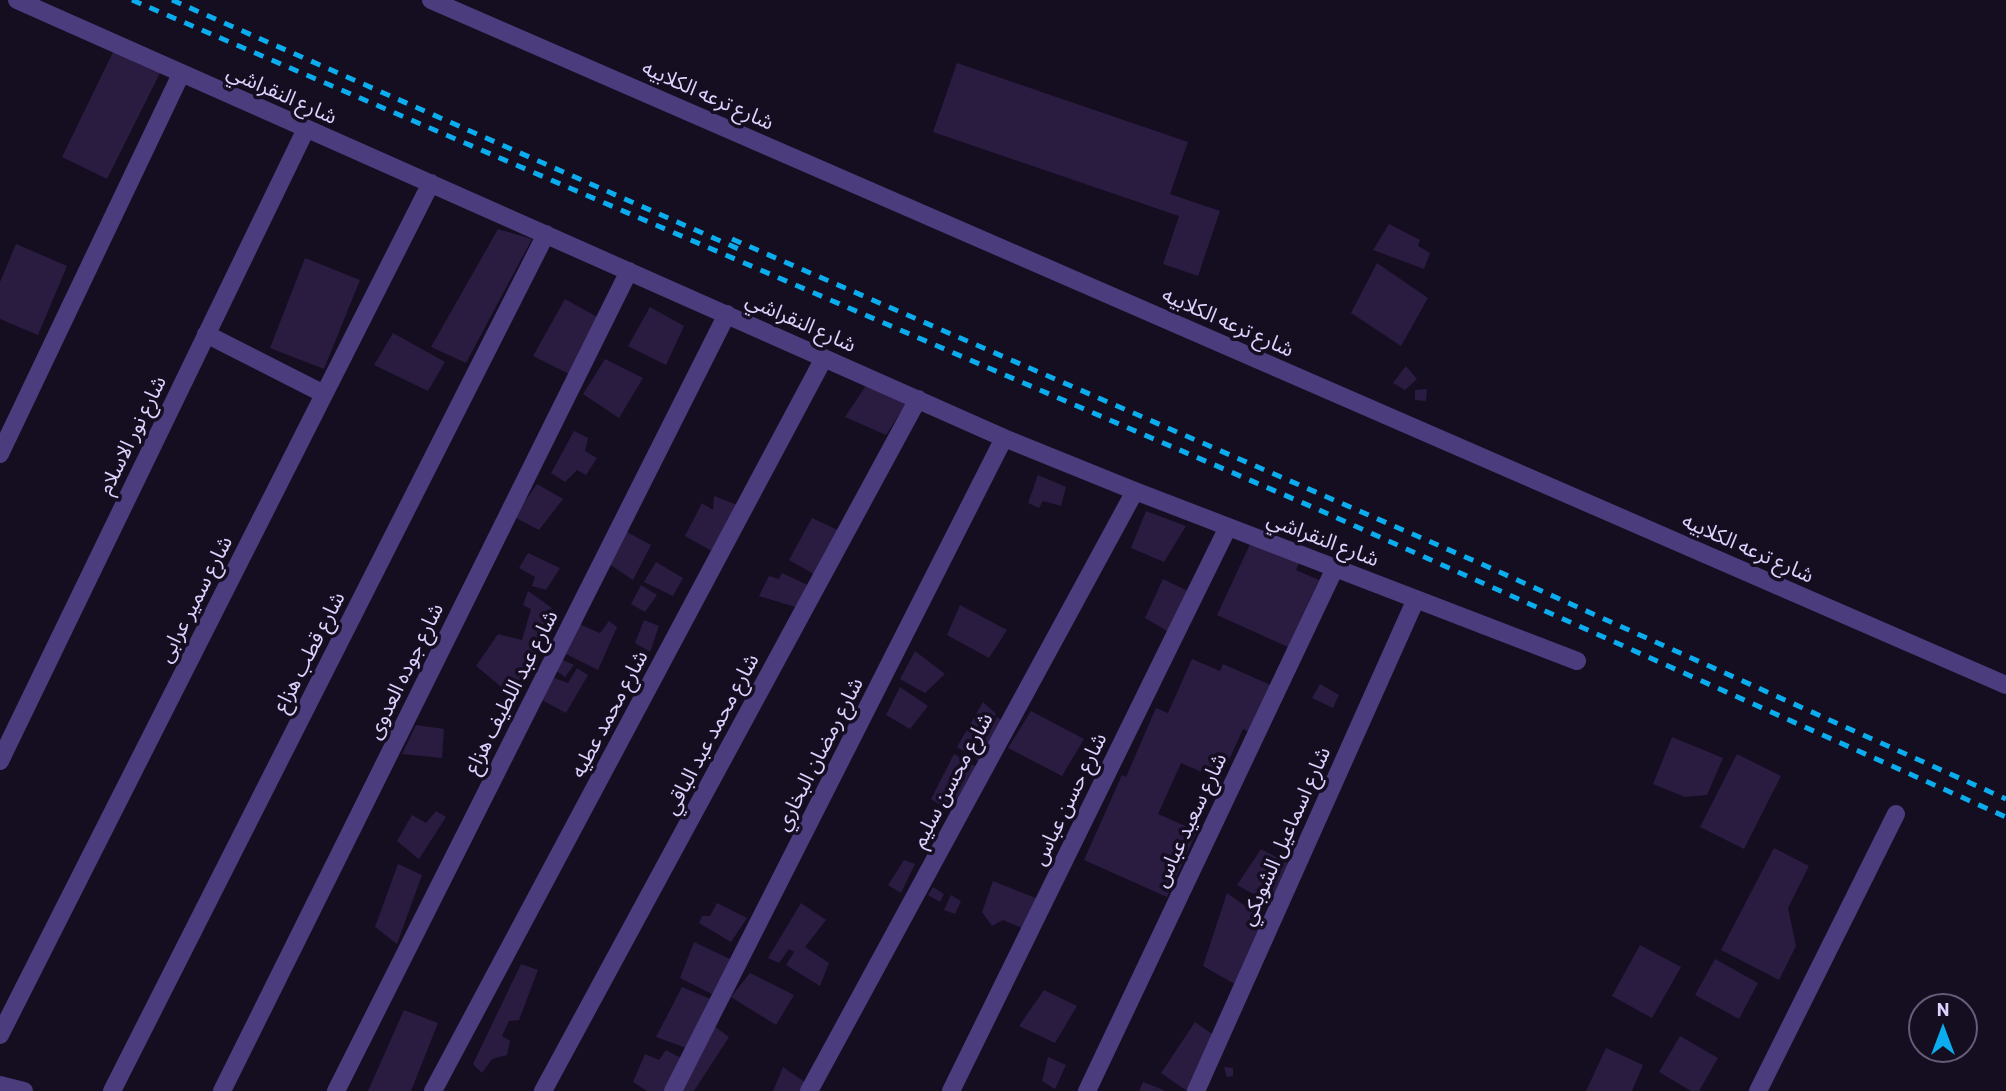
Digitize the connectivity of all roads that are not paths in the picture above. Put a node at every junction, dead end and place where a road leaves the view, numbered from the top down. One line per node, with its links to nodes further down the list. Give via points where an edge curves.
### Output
1 (17, 0): 3 (street, شارع النقراشي)
2 (431, 0): 20 (street, شارع ترعه الكلابيه)
3 (181, 74): 4 (street, شارع النقراشي); 14 (street)
4 (306, 129): 5 (street, شارع النقراشي); 9 (street, شارع نور الاسلام)
5 (430, 183): 6 (street, شارع النقراشي); 11 (street, شارع سمير عرابى)
6 (547, 233): 7 (street, شارع النقراشي); 26 (street, شارع قطب هزاع)
7 (629, 271): 8 (street, شارع النقراشي); 27 (street, شارع جوده العدوى)
8 (727, 314): 10 (street, شارع النقراشي); 28 (street, شارع عبد اللطيف هزاع)
9 (206, 334): 11 (street); 21 (street, شارع نور الاسلام)
10 (824, 358): 12 (street, شارع النقراشي); 29 (street, شارع محمد عطيه)
11 (324, 394): 23 (street, شارع سمير عرابى)
12 (918, 399): 13 (street, شارع النقراشي); 30 (street, شارع محمد عبد الباقي)
13 (1004, 438): 15 (street, شارع النقراشي); 31 (street, شارع رمضان البخاري)
14 (0, 454)
15 (1135, 491): 16 (street, شارع النقراشي); 32 (street, شارع محسن سليم)
16 (1228, 527): 17 (street, شارع النقراشي); 33 (street, شارع حسن عباس)
17 (1335, 568): 18 (street, شارع النقراشي); 34 (street, شارع سعيد عباس)
18 (1416, 599): 19 (street, شارع النقراشي); 35 (street, شارع اسماعيل الشوبكي)
19 (1577, 660)
20 (2006, 685)
21 (0, 761)
22 (1896, 814): 36 (street)
23 (0, 1035)
24 (0, 1086): 25 (street)
25 (24, 1091)
26 (112, 1091)
27 (222, 1091)
28 (336, 1091)
29 (433, 1091)
30 (543, 1091)
31 (673, 1091)
32 (809, 1091)
33 (951, 1091)
34 (1087, 1091)
35 (1196, 1091)
36 (1758, 1091)

